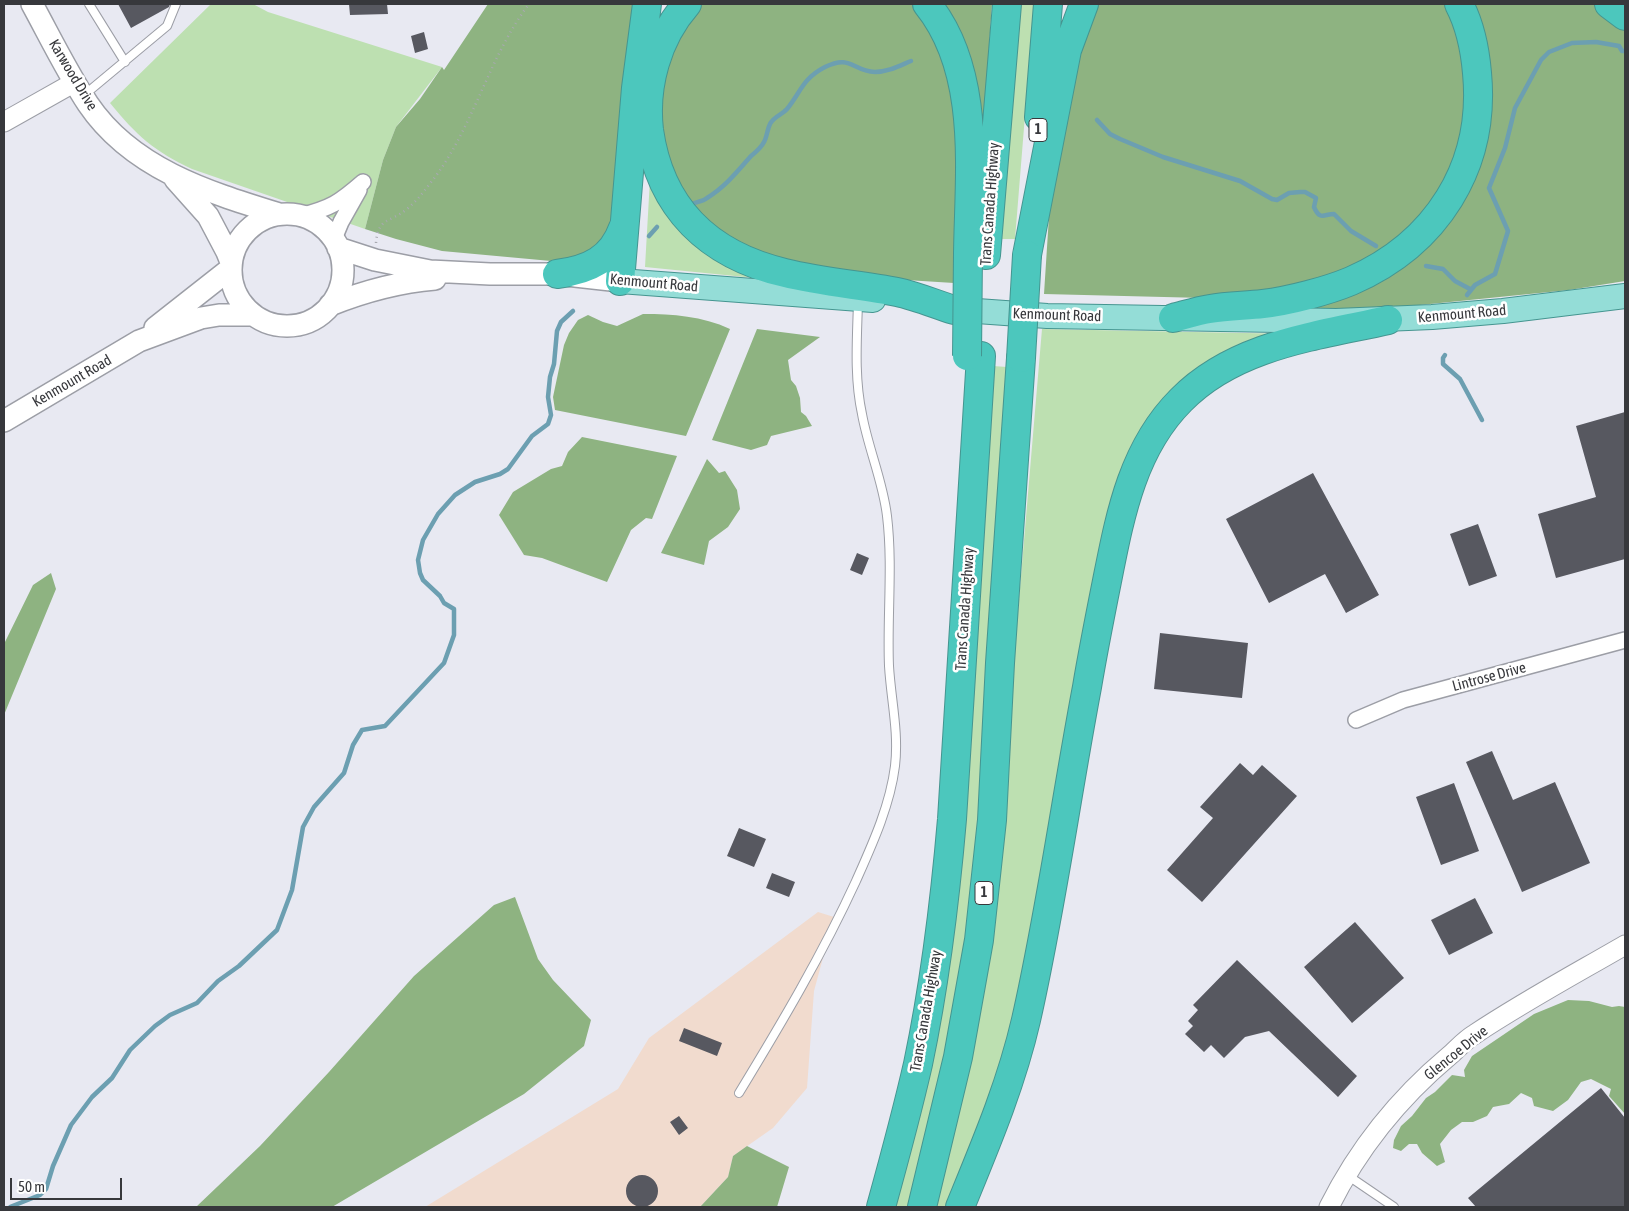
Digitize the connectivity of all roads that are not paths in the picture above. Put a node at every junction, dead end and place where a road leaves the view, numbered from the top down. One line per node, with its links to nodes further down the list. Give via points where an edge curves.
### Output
1 (32, 4): 14 (main road, Karwood Drive)
2 (89, 4): 13 (lane)
3 (176, 4): 13 (lane, via 167,26)
4 (647, 4): 19 (highway, via 636,88)
5 (687, 4): 15 (highway, via 673,22 660,49)
6 (927, 4): 21 (highway, via 948,36 964,92)
7 (1007, 4): 21 (highway, Trans Canada Highway)
8 (1048, 4): 22 (highway, 1)
9 (1084, 4): 22 (highway, via 1067,50)
10 (1459, 4): 34 (highway, via 1472,36 1479,87 1475,140 1468,163 1448,202 1430,226 1397,256 1349,282 1292,299 1208,309)
11 (1610, 4): 12 (highway)
12 (1625, 16)
13 (124, 62): 14 (lane)
14 (79, 89): 16 (street); 17 (main road, Karwood Drive, via 122,143)
15 (647, 101): 26 (highway); 31 (highway, via 651,142 662,182 688,222 714,244 746,261 783,273 900,292)
16 (4, 122)
17 (171, 175): 18 (main road, Karwood Drive, via 232,200); 23 (main road, Karwood Drive, via 208,216 227,252)
18 (290, 215): 20 (main road, via 319,224); 20 (street, via 324,210 340,202 363,182 340,222); 23 (main road, via 260,221 251,227 237,243)
19 (626, 222): 25 (highway, via 615,246 600,260 589,267); 26 (highway)
20 (336, 244): 24 (main road, Kenmount Road, via 375,260 430,270); 30 (main road, via 342,258 342,278)
21 (977, 255): 43 (highway, Trans Canada Highway, via 967,575 952,819 935,963 918,1063)
22 (1027, 256): 44 (highway, 1, bridge, via 992,820 979,940 958,1057)
23 (230, 266): 33 (main road, via 234,290); 36 (main road, Kenmount Road)
24 (490, 274): 25 (main road, Kenmount Road); 30 (main road, Kenmount Road, via 407,281 359,293)
25 (557, 274): 26 (main road, Kenmount Road)
26 (626, 281): 28 (main road, Kenmount Road)
27 (1625, 296): 29 (main road, Kenmount Road)
28 (858, 298): 31 (main road, Kenmount Road); 41 (lane, via 859,400 883,492 890,552 888,645 896,718 895,767 883,814 840,916 785,1018)
29 (1565, 304): 32 (main road); 35 (main road, Kenmount Road)
30 (330, 305): 33 (main road, via 311,320 287,326 275,325)
31 (954, 310): 34 (main road, Kenmount Road, via 1047,316)
32 (1625, 314)
33 (253, 315): 36 (main road, Kenmount Road, via 200,318)
34 (1173, 318): 35 (main road, Kenmount Road)
35 (1388, 320): 45 (highway, via 1264,349 1230,363 1203,380 1182,399 1142,456 1128,491 1115,544 1026,1020 1007,1089)
36 (139, 341): 37 (main road, Kenmount Road)
37 (4, 420)
38 (1625, 640): 39 (street, Lintrose Drive, via 1403,700)
39 (1356, 720)
40 (1625, 945): 42 (street, Glencoe Drive, via 1473,1035 1406,1096 1377,1130)
41 (739, 1093)
42 (1347, 1175): 46 (street, Glencoe Drive); 47 (lane)
43 (881, 1207)
44 (922, 1207)
45 (960, 1207)
46 (1329, 1207)
47 (1394, 1207)

